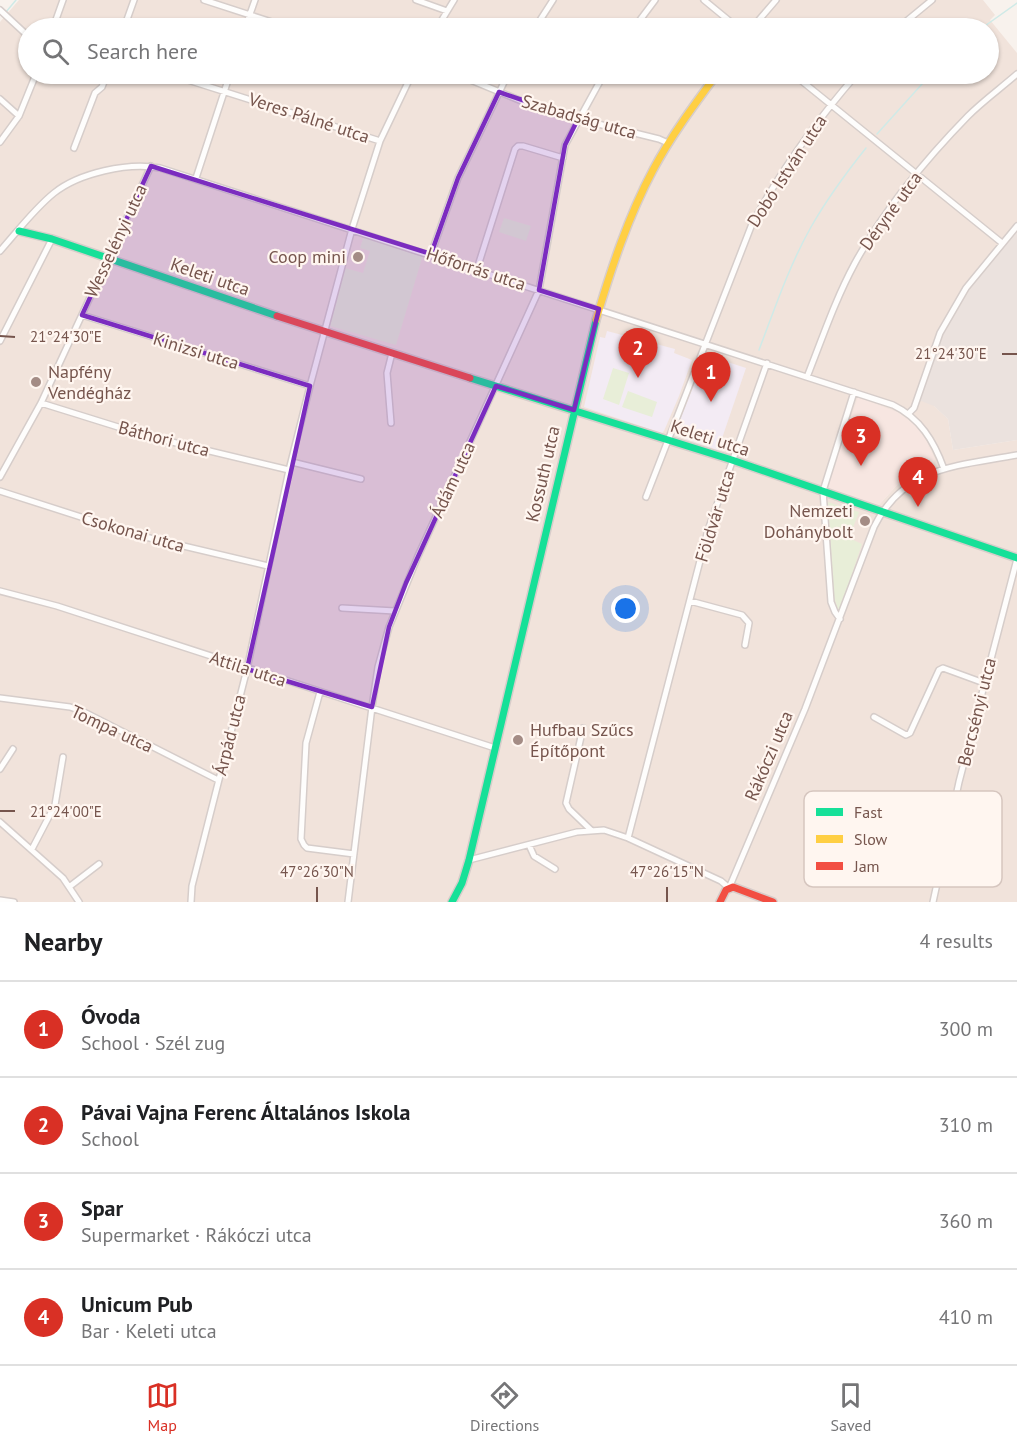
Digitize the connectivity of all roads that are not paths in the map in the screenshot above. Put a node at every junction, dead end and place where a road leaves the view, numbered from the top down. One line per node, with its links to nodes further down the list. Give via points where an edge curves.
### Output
1 (63, 0): 15 (street)
2 (134, 0): 16 (street)
3 (204, 0): 14 (street)
4 (255, 0): 14 (street)
5 (416, 0): 13 (street)
6 (454, 0): 13 (street)
7 (553, 0): 20 (street)
8 (655, 0): 21 (street)
9 (704, 0): 22 (street)
10 (776, 0): 23 (street)
11 (932, 0): 24 (street)
12 (0, 10): 25 (street)
13 (447, 11): 19 (street)
14 (250, 15): 17 (street); 18 (street)
15 (57, 18)
16 (128, 18)
17 (249, 18)
18 (259, 18)
19 (443, 18)
20 (541, 18)
21 (642, 18)
22 (726, 18)
23 (761, 18)
24 (910, 18)
25 (18, 27)
26 (1017, 74): 50 (street, Déryné utca, via 969,115)
27 (32, 84): 42 (street)
28 (103, 84): 47 (street, via 95,93)
29 (200, 84): 38 (street, Veres Pálné utca)
30 (227, 84): 38 (street)
31 (407, 84): 44 (street, Árpád utca)
32 (480, 84): 39 (street, Szabadság utca)
33 (503, 84): 39 (street)
34 (598, 84): 43 (street, Ádám utca)
35 (709, 84): 46 (street, Kossuth utca)
36 (805, 84): 41 (street)
37 (848, 84): 41 (street, Dobó István utca)
38 (224, 92): 44 (street, Veres Pálné utca); 51 (street)
39 (499, 92): 43 (street, Szabadság utca); 58 (street, via 458,178)
40 (0, 99): 42 (street)
41 (830, 105): 50 (street); 66 (street, Dobó István utca, via 772,188 743,241)
42 (20, 116): 45 (street)
43 (578, 119): 46 (street, Szabadság utca); 48 (street, Ádám utca)
44 (380, 141): 53 (street, Árpád utca)
45 (0, 142)
46 (668, 143): 62 (street, Kossuth utca, via 626,227)
47 (74, 148)
48 (563, 158): 60 (street, via 523,146 515,149); 61 (street, Ádám utca)
49 (151, 166): 51 (street, Hőforrás utca); 54 (street, Hőforrás utca, via 124,167 69,184 50,196); 59 (street, Wesselényi utca)
50 (917, 174): 56 (street); 69 (street, Déryné utca, via 855,263)
51 (196, 178): 53 (street, Hőforrás utca)
52 (1017, 226): 56 (street)
53 (352, 229): 58 (street, Hőforrás utca); 64 (street, Árpád utca)
54 (19, 231): 55 (street, Keleti utca); 57 (street, Hőforrás utca)
55 (52, 239): 59 (street, Keleti utca); 65 (street)
56 (1002, 243): 75 (street, via 966,288 940,333 914,408)
57 (0, 251)
58 (431, 254): 60 (street, Hőforrás utca)
59 (107, 258): 63 (street, Wesselényi utca); 64 (street, Keleti utca)
60 (477, 269): 61 (street, Hőforrás utca)
61 (539, 290): 62 (street, Hőforrás utca); 71 (street, Ádám utca)
62 (599, 309): 66 (street, Hőforrás utca); 74 (street, Kossuth utca)
63 (82, 315): 70 (street, Kinizsi utca); 73 (street, Wesselényi utca)
64 (325, 332): 67 (street, Keleti utca); 70 (street, Árpád utca)
65 (0, 341)
66 (705, 344): 68 (street, Hőforrás utca); 77 (street, Dobó István utca)
67 (392, 353): 71 (street, Keleti utca); 76 (street, via 387,373)
68 (767, 363): 69 (street, Hőforrás utca); 79 (street, Földvár utca)
69 (807, 377): 72 (street, Hőforrás utca)
70 (310, 386): 80 (street, Árpád utca)
71 (496, 386): 74 (street, Keleti utca); 94 (street, Ádám utca)
72 (854, 392): 75 (street, Hőforrás utca); 86 (street)
73 (41, 403): 82 (street, Báthori utca, via 147,436); 83 (street, Wesselényi utca)
74 (574, 411): 77 (street, Keleti utca); 104 (street, Kossuth utca)
75 (908, 414): 81 (street, Hőforrás utca, via 925,431)
76 (391, 423)
77 (667, 440): 79 (street, Keleti utca); 87 (street, Dobó István utca)
78 (1017, 455): 81 (street, Rákóczi utca)
79 (732, 460): 86 (street, Keleti utca); 92 (street, Földvár utca, via 708,530)
80 (292, 462): 82 (street, Árpád utca); 84 (street)
81 (944, 469): 88 (street, Rákóczi utca, via 910,484)
82 (289, 470): 90 (street, Árpád utca)
83 (0, 477)
84 (361, 479)
85 (0, 491): 90 (street, Csokonai utca, via 137,535)
86 (823, 491): 88 (street, Keleti utca); 95 (street, via 831,602)
87 (646, 497)
88 (882, 512): 89 (street, Keleti utca); 95 (street, Rákóczi utca)
89 (1017, 559): 98 (street, Bercsényi utca)
90 (268, 566): 97 (street, Árpád utca)
91 (0, 591): 97 (street, Attila utca)
92 (690, 601): 96 (street, via 742,615 749,623); 112 (street, Földvár utca)
93 (342, 608): 94 (street)
94 (395, 611): 101 (street, Ádám utca, via 378,667)
95 (840, 619): 121 (street, Rákóczi utca)
96 (745, 645)
97 (247, 669): 99 (street, Attila utca); 108 (street, Árpád utca)
98 (984, 683): 102 (street, via 943,668 939,670 906,735); 109 (street, Bercsényi utca)
99 (320, 692): 101 (street, Attila utca); 115 (street, via 306,744 301,839 307,848)
100 (0, 698): 108 (street, Tompa utca, via 84,712)
101 (372, 707): 104 (street, Attila utca); 115 (street, Ádám utca)
102 (874, 717)
103 (582, 728): 111 (street, via 566,803)
104 (495, 748): 116 (street, Kossuth utca)
105 (13, 749): 107 (street)
106 (63, 757): 114 (street, via 56,805)
107 (0, 769)
108 (218, 780): 125 (street, Árpád utca)
109 (957, 791)
110 (0, 822): 114 (street)
111 (591, 830): 112 (street); 113 (street)
112 (628, 838): 121 (street)
113 (530, 845): 116 (street); 118 (street, via 534,856)
114 (32, 849): 119 (street)
115 (354, 854): 126 (street, Ádám utca)
116 (469, 860): 127 (street, Kossuth utca)
117 (99, 864): 119 (street)
118 (555, 869)
119 (69, 887): 124 (street)
120 (936, 887): 130 (street, Bercsényi utca)
121 (729, 888): 128 (street, Rákóczi utca); 129 (street)
122 (0, 900): 123 (street)
123 (14, 902)
124 (79, 902)
125 (191, 902)
126 (348, 902)
127 (452, 902)
128 (720, 902)
129 (773, 902)
130 (933, 902)

